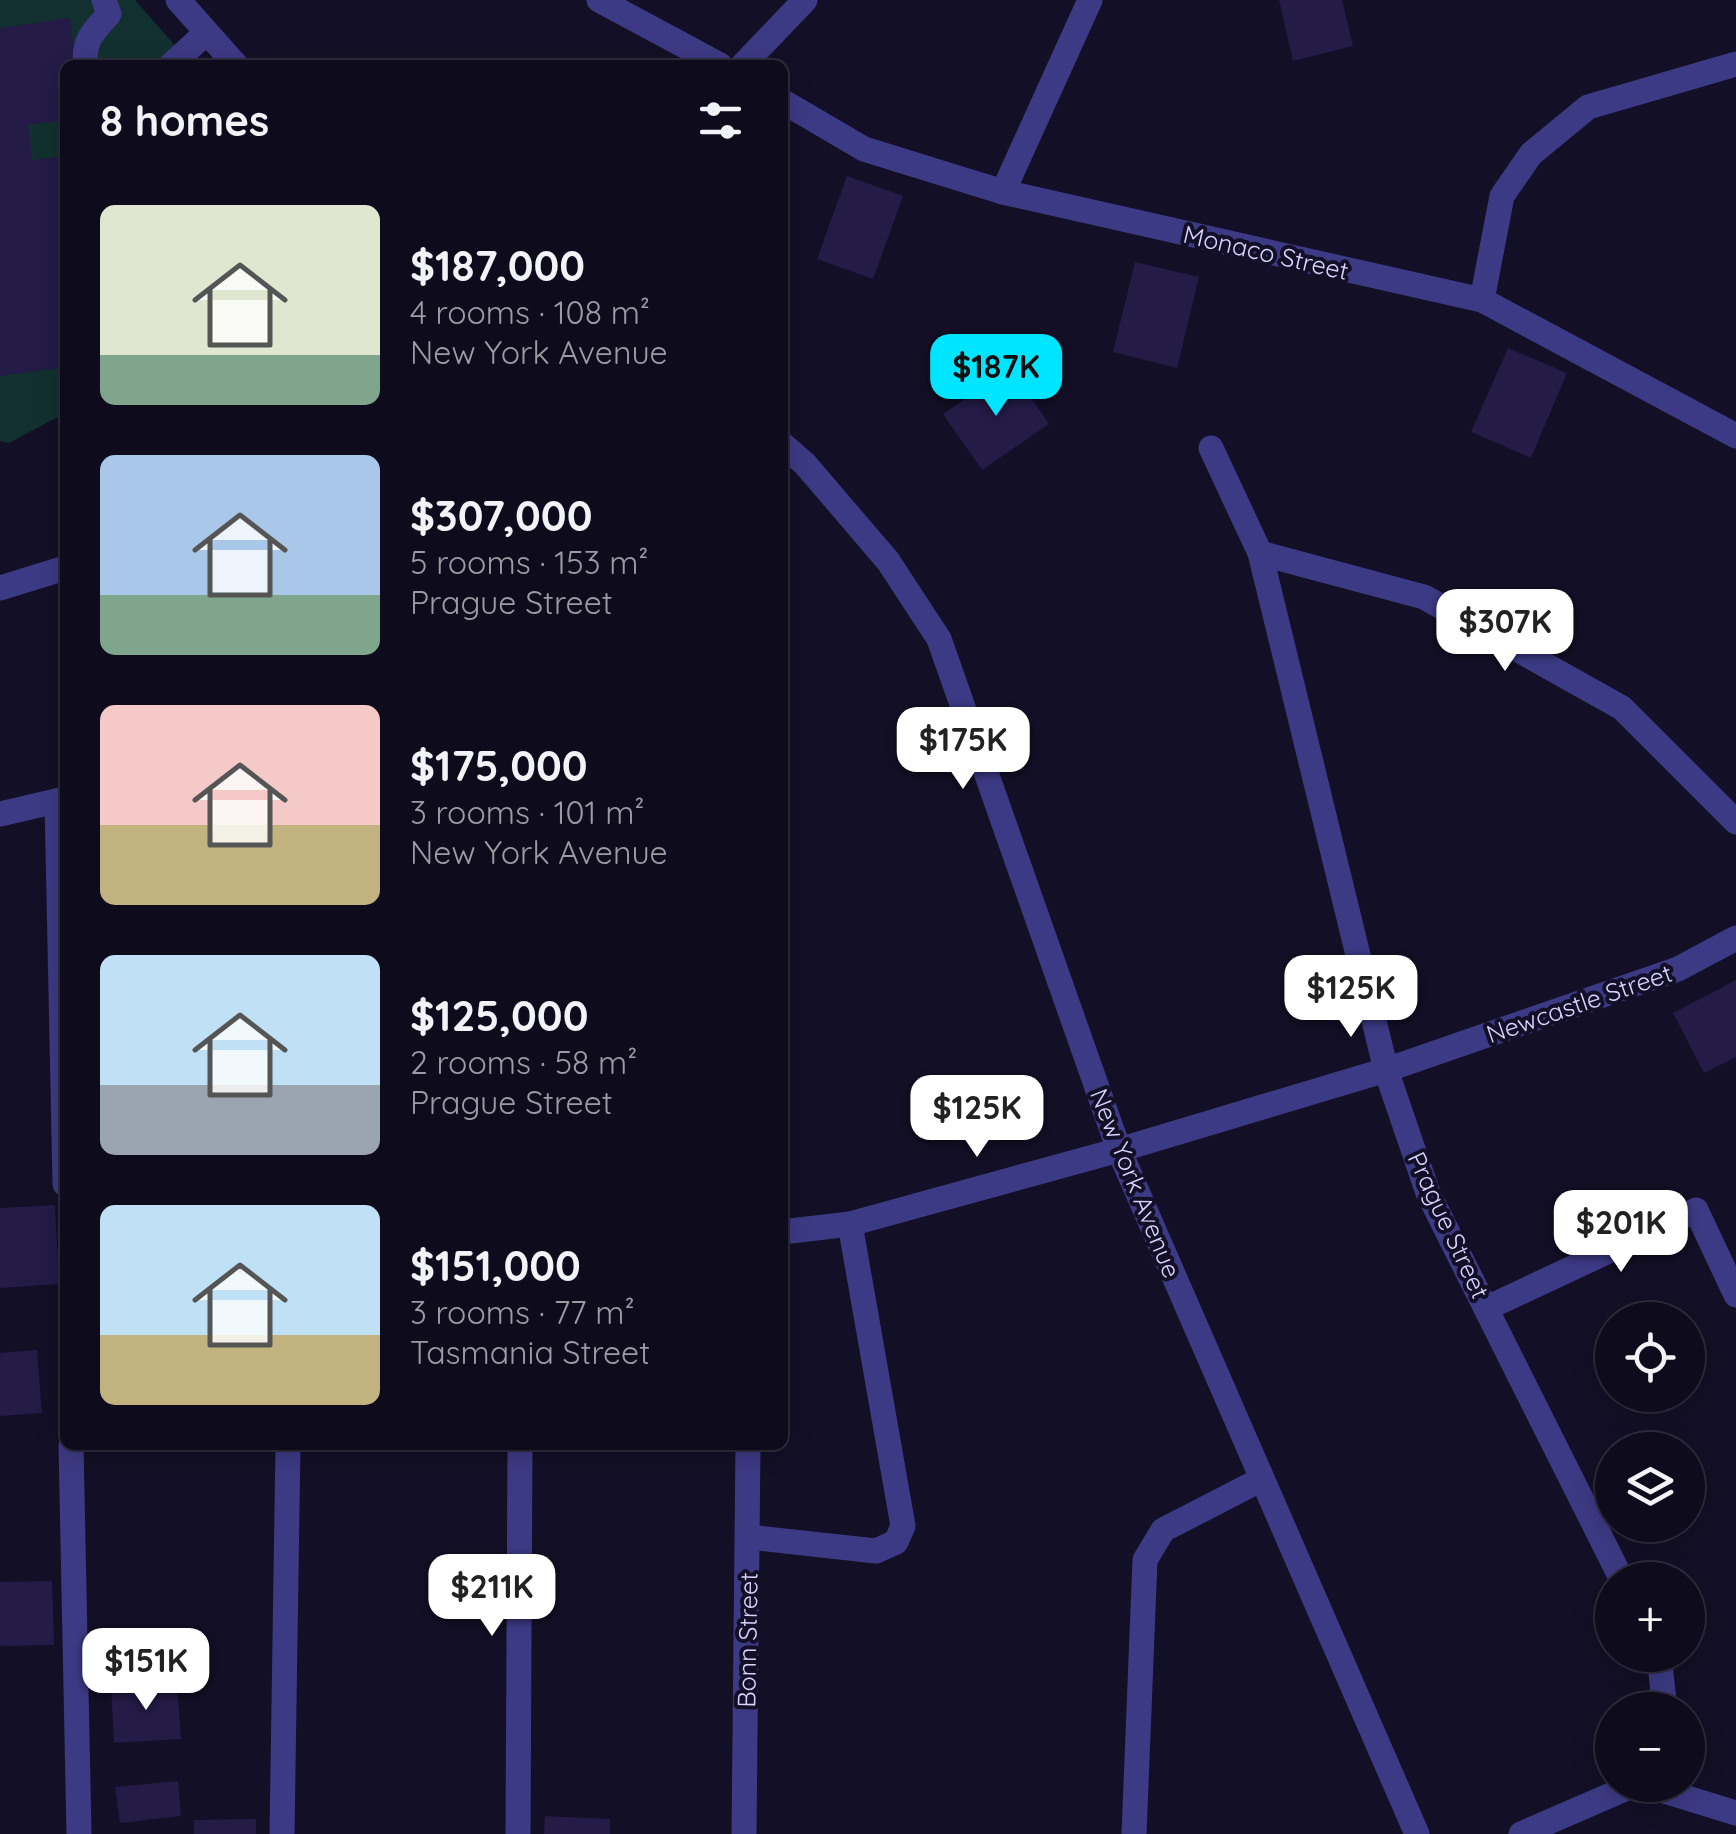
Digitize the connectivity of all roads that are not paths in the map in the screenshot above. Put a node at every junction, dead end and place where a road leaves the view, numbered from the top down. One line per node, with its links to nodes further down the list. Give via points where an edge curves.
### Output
1 (104, 0): 7 (street, via 109,14 85,45)
2 (178, 0): 6 (street)
3 (599, 0): 10 (street)
4 (805, 0): 11 (street)
5 (1090, 0): 14 (street)
6 (205, 34): 8 (street); 9 (street)
7 (86, 60)
8 (176, 60)
9 (231, 60)
10 (711, 60)
11 (748, 60)
12 (1736, 64): 15 (street, via 1588,107 1532,154 1502,196)
13 (788, 105): 14 (street, Monaco Street, via 864,149)
14 (1003, 192): 15 (street, Monaco Street)
15 (1482, 300): 16 (street, Monaco Street)
16 (1736, 436)
17 (1211, 448): 19 (street, Prague Street)
18 (788, 449): 27 (street, New York Avenue, via 888,561 939,639)
19 (1260, 553): 24 (street, via 1424,597 1622,708); 26 (street, Prague Street)
20 (60, 570): 21 (street)
21 (0, 588)
22 (60, 800): 23 (street)
23 (0, 814)
24 (1736, 822)
25 (1736, 938): 26 (street, Newcastle Street, via 1678,968)
26 (1386, 1070): 27 (street, Newcastle Street); 31 (street, Prague Street, via 1428,1193)
27 (1118, 1150): 28 (street, Newcastle Street); 36 (street, New York Avenue)
28 (850, 1224): 29 (street, Newcastle Street); 37 (street, via 903,1526 896,1542 876,1552)
29 (788, 1231)
30 (1736, 1295): 31 (street, via 1696,1210)
31 (1488, 1308): 38 (street, Prague Street)
32 (71, 1450): 42 (street)
33 (288, 1450): 43 (street)
34 (520, 1450): 44 (street)
35 (748, 1450): 37 (street, Bonn Street)
36 (1260, 1480): 46 (street, via 1163,1530 1145,1560); 47 (street, New York Avenue)
37 (748, 1537): 45 (street, Bonn Street)
38 (1613, 1562)
39 (1595, 1802): 48 (street)
40 (1700, 1802): 41 (street)
41 (1736, 1813)
42 (79, 1834)
43 (282, 1834)
44 (518, 1834)
45 (744, 1834)
46 (1134, 1834)
47 (1417, 1834)
48 (1521, 1834)

